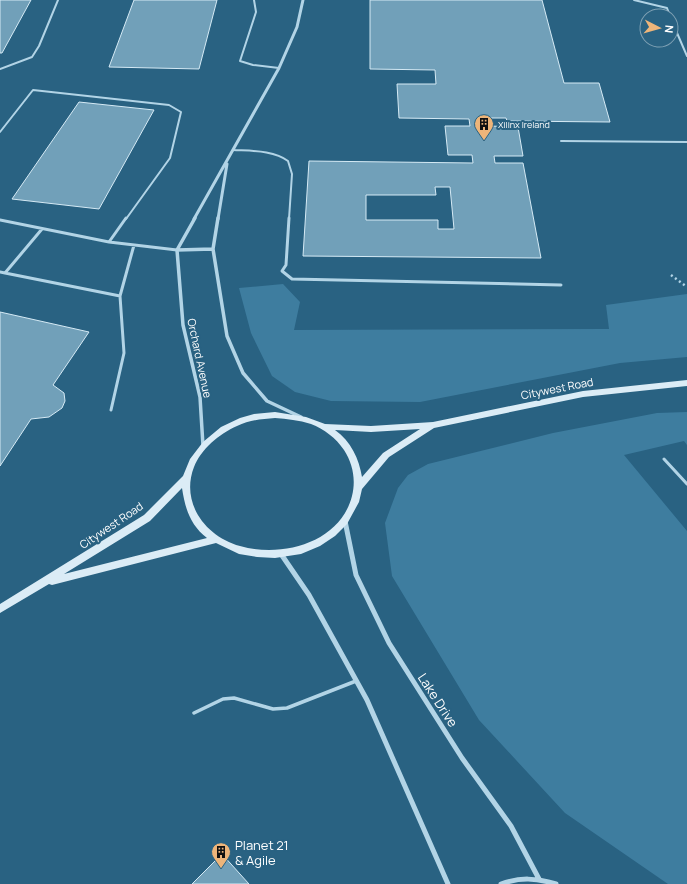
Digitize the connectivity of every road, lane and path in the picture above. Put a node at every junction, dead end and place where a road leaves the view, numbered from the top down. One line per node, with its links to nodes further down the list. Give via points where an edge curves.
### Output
1 (58, 0): 8 (lane, via 32,57)
2 (254, 0): 9 (lane, via 256,12 240,61)
3 (303, 0): 9 (street, via 293,40)
4 (634, 0): 5 (lane)
5 (667, 8)
6 (679, 38): 7 (lane)
7 (687, 56)
8 (0, 68)
9 (279, 68): 13 (street)
10 (0, 132): 17 (lane, via 33,90 169,105 181,112 170,158)
11 (561, 141): 12 (lane)
12 (687, 142)
13 (233, 150): 14 (street); 24 (lane, via 279,156 290,164 292,174 286,265 282,271 292,279)
14 (227, 160): 19 (street); 20 (street)
15 (0, 220): 16 (lane)
16 (42, 229): 17 (lane); 22 (lane)
17 (109, 242): 18 (lane)
18 (134, 245): 20 (lane); 26 (lane)
19 (213, 249): 20 (street); 29 (street, via 227,336 243,373 267,401)
20 (177, 250): 32 (street, Orchard Avenue, via 183,325 200,397)
21 (0, 272): 22 (lane)
22 (5, 273): 26 (lane)
23 (672, 275): 25 (path)
24 (560, 285)
25 (687, 287)
26 (120, 296): 28 (lane, via 124,353)
27 (687, 383): 30 (main road, Citywest Road, via 583,394)
28 (111, 410)
29 (302, 418): 31 (main road); 32 (main road, via 275,415 248,419 222,429)
30 (433, 425): 31 (main road, Citywest Road, via 371,429); 36 (main road, Citywest Road, via 386,455)
31 (324, 426): 36 (main road, via 344,442 356,463)
32 (203, 446): 34 (main road, via 192,461)
33 (664, 459): 35 (lane)
34 (186, 478): 38 (main road, via 187,501 197,522); 40 (main road, Citywest Road, via 147,518)
35 (687, 484)
36 (359, 487): 37 (main road, via 355,504)
37 (345, 521): 39 (main road, via 333,533 317,543 299,551); 44 (street, Lake Drive, via 356,575 389,643 462,758 510,826)
38 (215, 540): 39 (main road, via 235,550 257,554); 40 (main road, Citywest Road)
39 (280, 554): 42 (street, via 309,595)
40 (43, 583): 41 (main road, Citywest Road)
41 (0, 609)
42 (356, 681): 43 (lane, via 288,708 273,709 234,698 223,699); 45 (street, via 367,700)
43 (194, 713)
44 (539, 878): 46 (street, via 516,879); 47 (street)
45 (448, 884)
46 (501, 884)
47 (556, 884)

